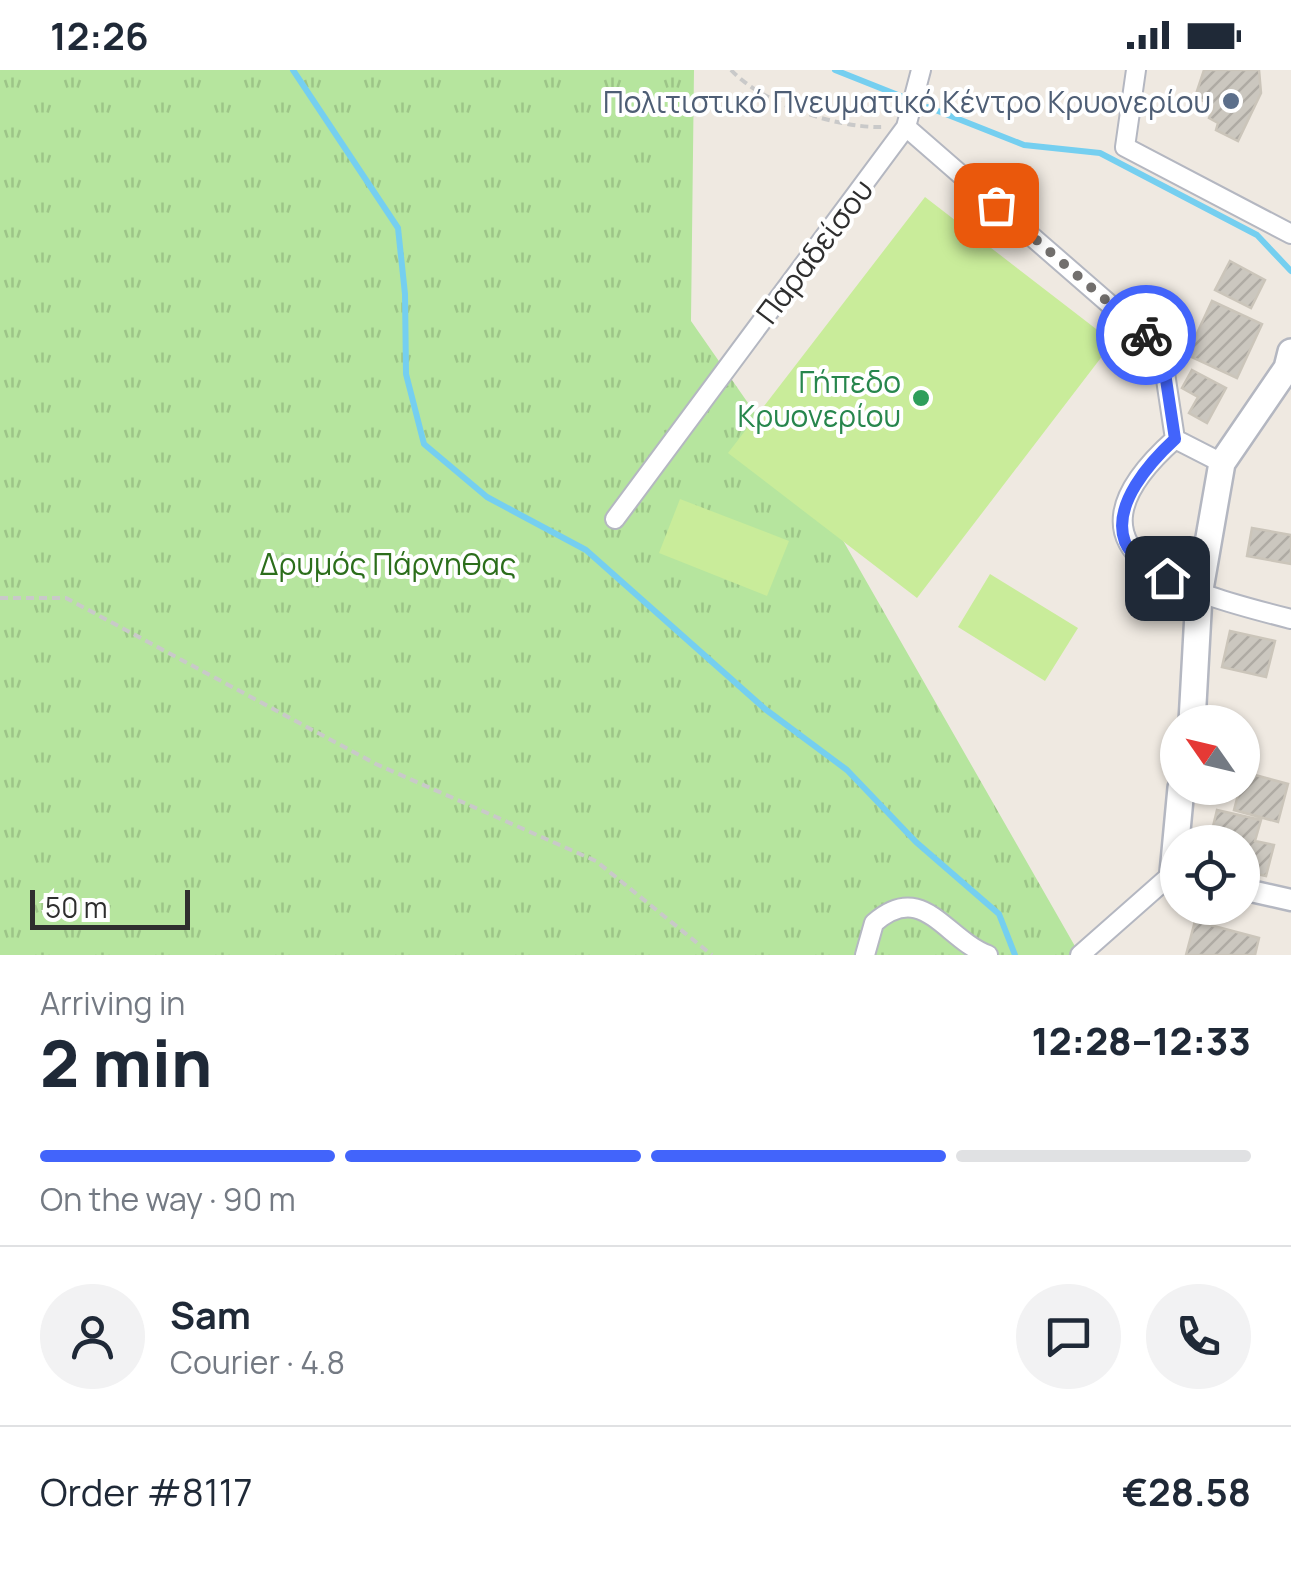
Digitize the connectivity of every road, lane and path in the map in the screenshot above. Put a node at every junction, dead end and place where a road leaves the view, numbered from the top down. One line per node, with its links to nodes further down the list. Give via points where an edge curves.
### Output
1 (731, 70): 4 (path, via 744,84 824,120 852,128)
2 (921, 70): 4 (street, Παραδείσου)
3 (1136, 70): 5 (street, via 1125,147)
4 (906, 127): 7 (street, via 1146,335 1165,373); 9 (street, Παραδείσου)
5 (1291, 234)
6 (1291, 352): 8 (main road)
7 (1175, 439): 8 (street); 10 (street, via 1148,464 1125,512 1124,541 1140,561)
8 (1222, 463): 10 (main road)
9 (615, 519)
10 (1198, 595): 12 (street); 13 (main road)
11 (0, 598): 17 (path, via 66,598 376,764 596,861)
12 (1291, 618)
13 (1193, 705)
14 (1160, 887): 20 (street)
15 (1260, 893): 16 (street)
16 (1291, 900)
17 (712, 955)
18 (865, 955): 19 (street, via 874,923 902,906 920,908)
19 (988, 955)
20 (1080, 955)

